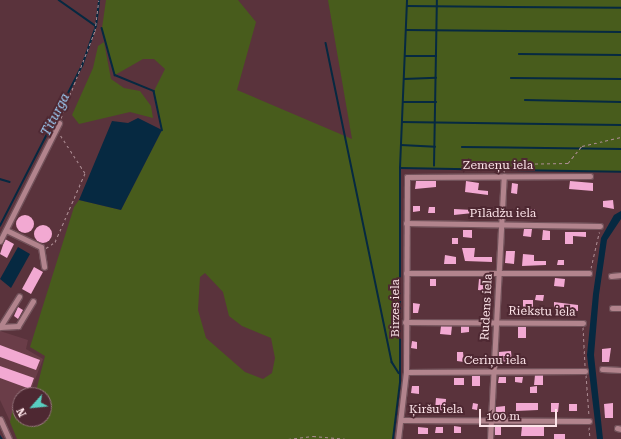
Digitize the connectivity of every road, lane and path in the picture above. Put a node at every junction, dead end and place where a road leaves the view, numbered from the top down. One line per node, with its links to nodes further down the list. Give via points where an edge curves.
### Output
1 (99, 0): 2 (path, via 95,31)
2 (59, 122): 3 (street)
3 (54, 131): 11 (street); 13 (path, via 61,134 85,173 55,242)
4 (621, 137): 5 (path, via 582,146 568,163 505,164)
5 (504, 176): 6 (street, Zemeņu iela); 7 (street, Zemeņu iela); 9 (street, Rudens iela)
6 (590, 176)
7 (407, 177): 8 (street, Birzes iela)
8 (406, 223): 9 (street, Pīlādžu iela); 15 (street, Birzes iela)
9 (502, 224): 10 (street, Pīlādžu iela); 16 (street, Rudens iela)
10 (600, 226): 17 (path)
11 (6, 230): 12 (street); 13 (street, via 41,247)
12 (0, 241)
13 (42, 251): 14 (street)
14 (44, 267)
15 (406, 273): 16 (street); 24 (street, Birzes iela)
16 (499, 273): 17 (street); 25 (street, Rudens iela)
17 (589, 273)
18 (611, 276): 19 (street)
19 (621, 276)
20 (19, 297): 27 (street)
21 (33, 301): 27 (street, via 18,326)
22 (612, 308): 23 (street)
23 (621, 308)
24 (405, 322): 25 (street, Riekstu iela); 32 (street, Birzes iela)
25 (496, 322): 26 (street, Riekstu iela); 30 (street, Rudens iela)
26 (583, 323): 31 (path)
27 (0, 327)
28 (602, 369): 29 (street)
29 (621, 370)
30 (494, 371): 31 (street, Ceriņu iela); 32 (street, Ceriņu iela); 35 (street, Rudens iela)
31 (585, 371): 36 (path)
32 (406, 372): 34 (street, Birzes iela)
33 (0, 419): 38 (street)
34 (402, 420): 35 (street, Ķiršu iela); 42 (street, Birzes iela)
35 (492, 420): 36 (street, Ķiršu iela); 43 (street, Rudens iela)
36 (590, 421): 44 (path)
37 (324, 437): 39 (path); 40 (path); 41 (path)
38 (9, 439)
39 (288, 439)
40 (326, 439)
41 (345, 439)
42 (398, 439)
43 (490, 439)
44 (590, 439)

